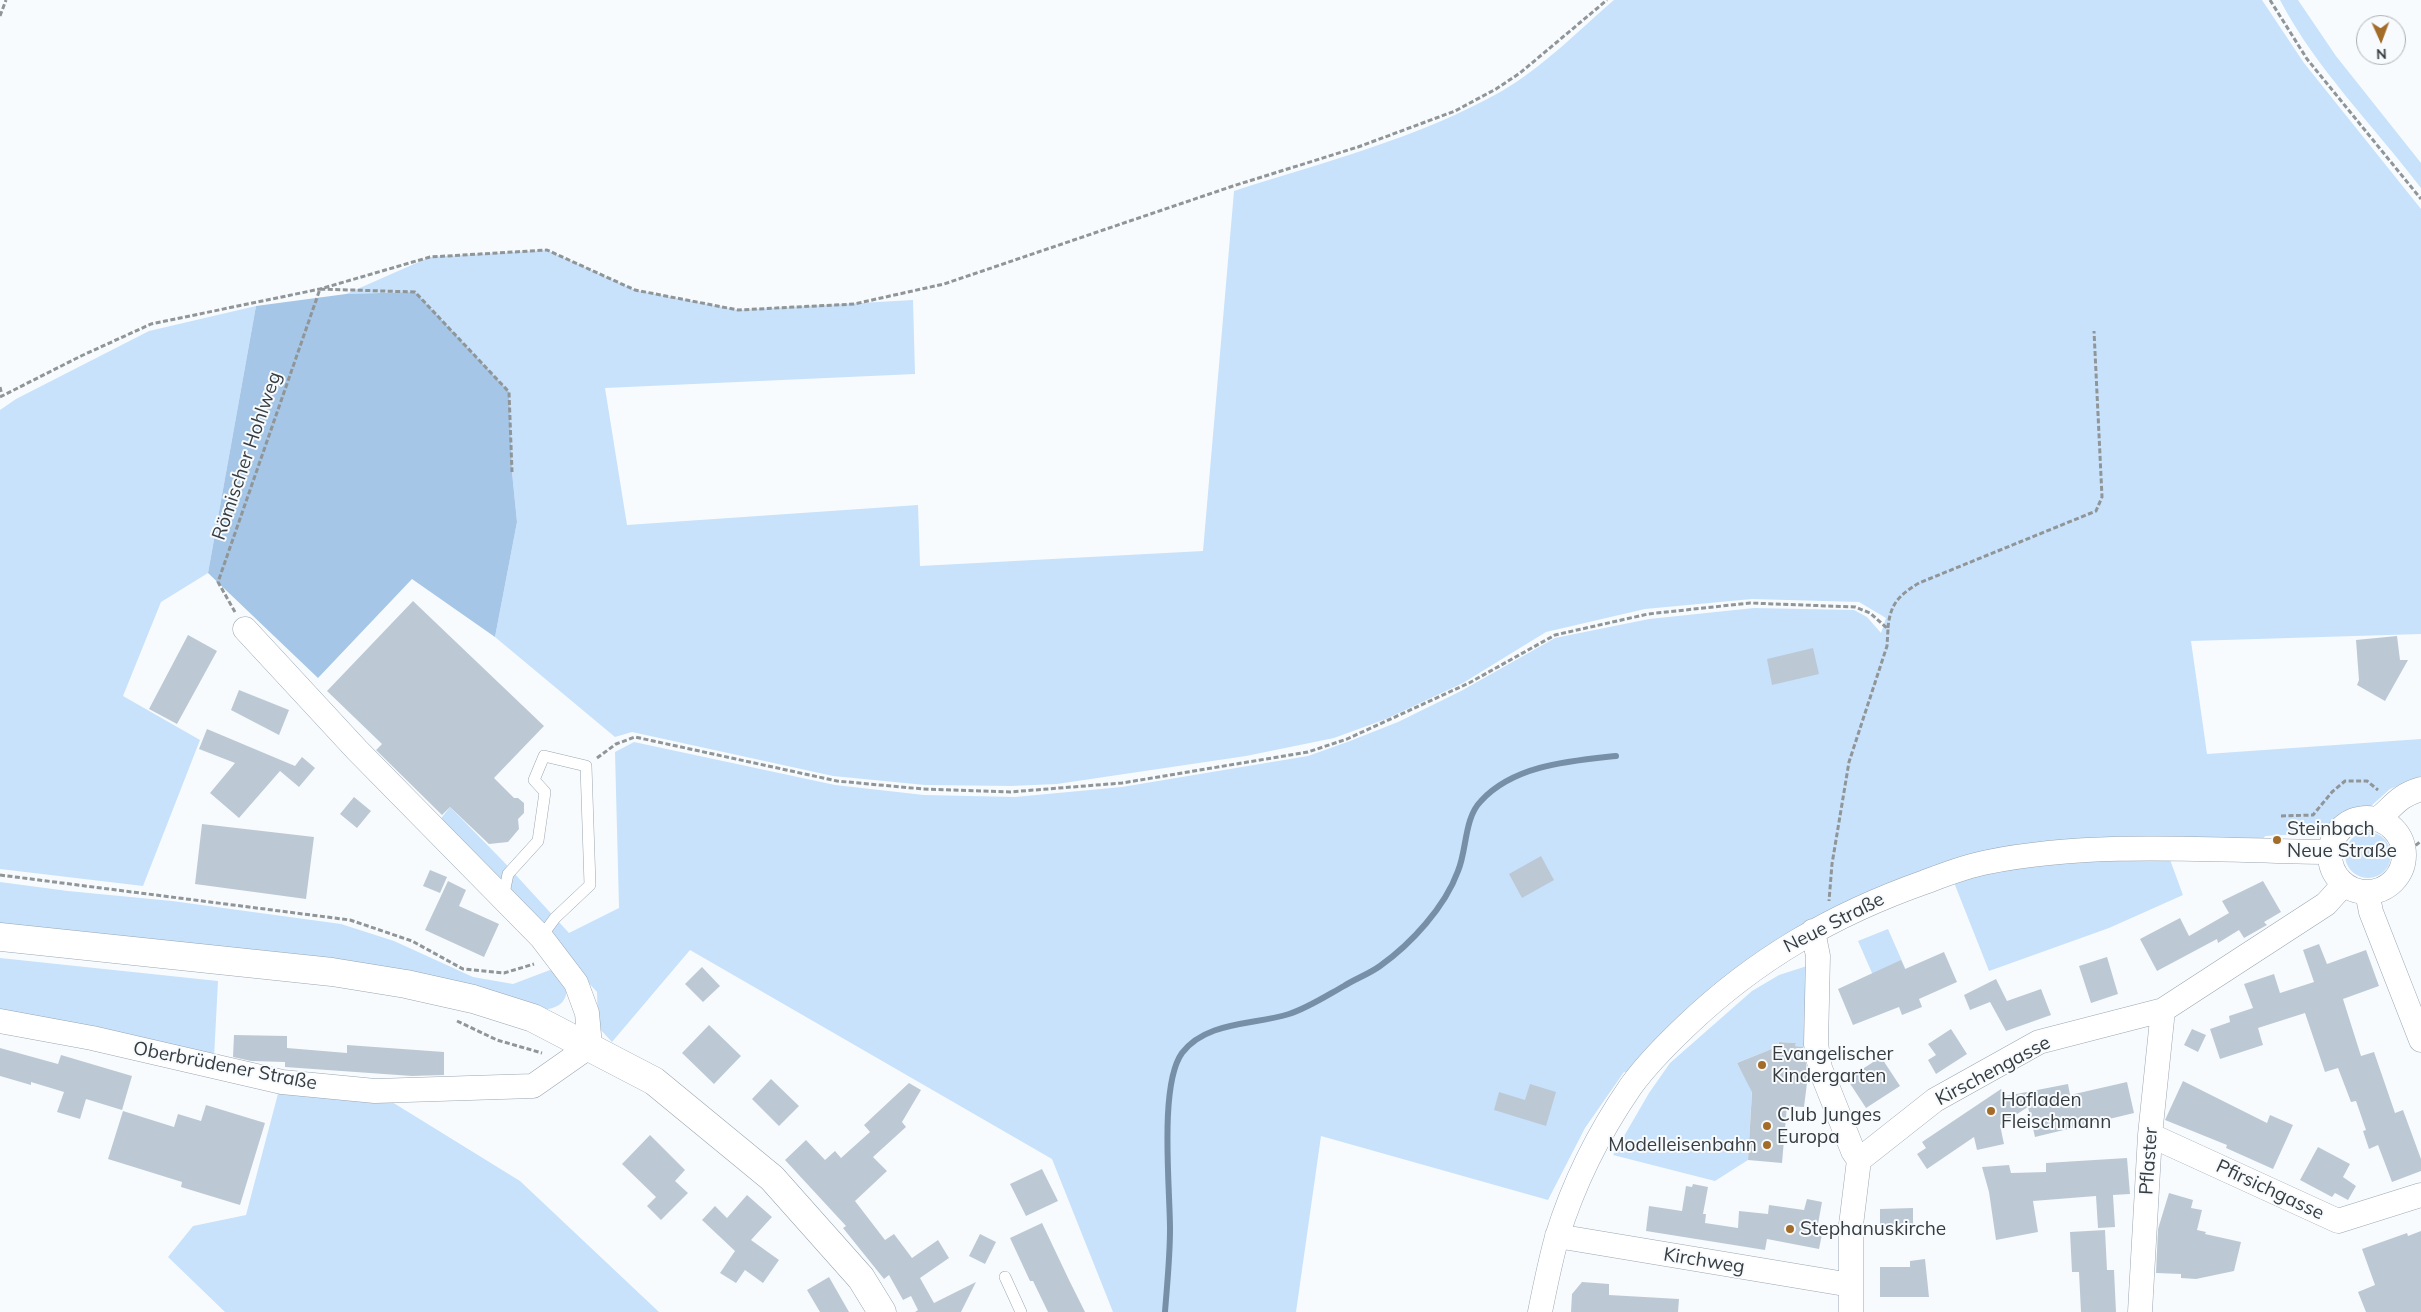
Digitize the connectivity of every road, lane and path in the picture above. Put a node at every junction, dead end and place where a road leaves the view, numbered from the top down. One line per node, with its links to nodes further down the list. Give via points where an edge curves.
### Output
1 (6, 0): 4 (path)
2 (1607, 0): 6 (path, via 1520,73 1455,111 1358,147 1223,189 944,284 854,304 738,310 635,290 547,250 430,257)
3 (2270, 0): 5 (path, via 2307,60)
4 (0, 16)
5 (2421, 200)
6 (320, 289): 9 (path, via 151,324); 10 (path, via 415,292 509,392); 11 (path, Römischer Hohlweg, via 218,582)
7 (2094, 331): 12 (path, via 2102,497 2096,511 1919,583 1896,602 1890,613)
8 (0, 387): 9 (path)
9 (1, 396)
10 (512, 472)
11 (245, 629): 23 (street, via 357,750)
12 (1888, 629): 13 (path, via 1870,613 1855,607 1750,604 1648,614 1555,635 1469,683 1348,739 1308,752 1113,784 1010,792 923,789 837,781 635,737 616,744); 24 (path, via 1884,662 1850,762 1832,864 1828,911)
13 (586, 766): 23 (lane, via 544,756 534,780 545,792 538,841 508,874); 26 (lane, via 590,885 555,918)
14 (2421, 789): 15 (street)
15 (2394, 802): 16 (path, via 2367,781 2345,781 2313,815); 17 (street)
16 (2281, 816)
17 (2378, 819): 18 (street, via 2388,824 2402,843); 19 (street, via 2361,818 2349,822 2338,831)
18 (2415, 851): 22 (street, via 2389,884)
19 (2330, 852): 21 (street, via 2334,872); 24 (street, Neue Straße, via 2133,849 2050,852 1960,869 1878,898)
20 (0, 875): 27 (path, via 350,920 412,941 463,968 504,973)
21 (2344, 884): 22 (street); 28 (street, Kirschengasse, via 2326,904)
22 (2367, 892): 31 (street, via 2371,912)
23 (503, 898): 26 (street)
24 (1822, 926): 35 (street, via 1816,1044 1820,1068); 37 (street, Neue Straße, via 1774,954 1715,998 1665,1046 1632,1085 1590,1157)
25 (0, 937): 32 (street, via 332,972 414,986 475,1018 529,1036)
26 (541, 937): 27 (street)
27 (555, 956): 32 (street, via 576,983 587,1013)
28 (2162, 1010): 34 (street, Pflaster); 35 (street, Kirschengasse, via 2039,1042 1935,1100)
29 (448, 1017): 33 (path, via 497,1040)
30 (0, 1021): 33 (street, Oberbrüdener Straße, via 92,1038 282,1082 375,1091 533,1086)
31 (2421, 1040)
32 (590, 1046): 33 (street, Oberbrüdener Straße); 40 (street, via 654,1081 772,1178 861,1278)
33 (567, 1061)
34 (2150, 1135): 36 (street, Pfirsichgasse, via 2338,1221); 44 (street, Pflaster)
35 (1859, 1160): 39 (street, via 1851,1225)
36 (2421, 1195)
37 (1557, 1236): 39 (street, Kirchweg); 42 (street, Neue Straße)
38 (1004, 1277): 41 (lane)
39 (1851, 1285): 43 (street)
40 (882, 1312)
41 (1021, 1312)
42 (1540, 1312)
43 (1851, 1312)
44 (2140, 1312)

